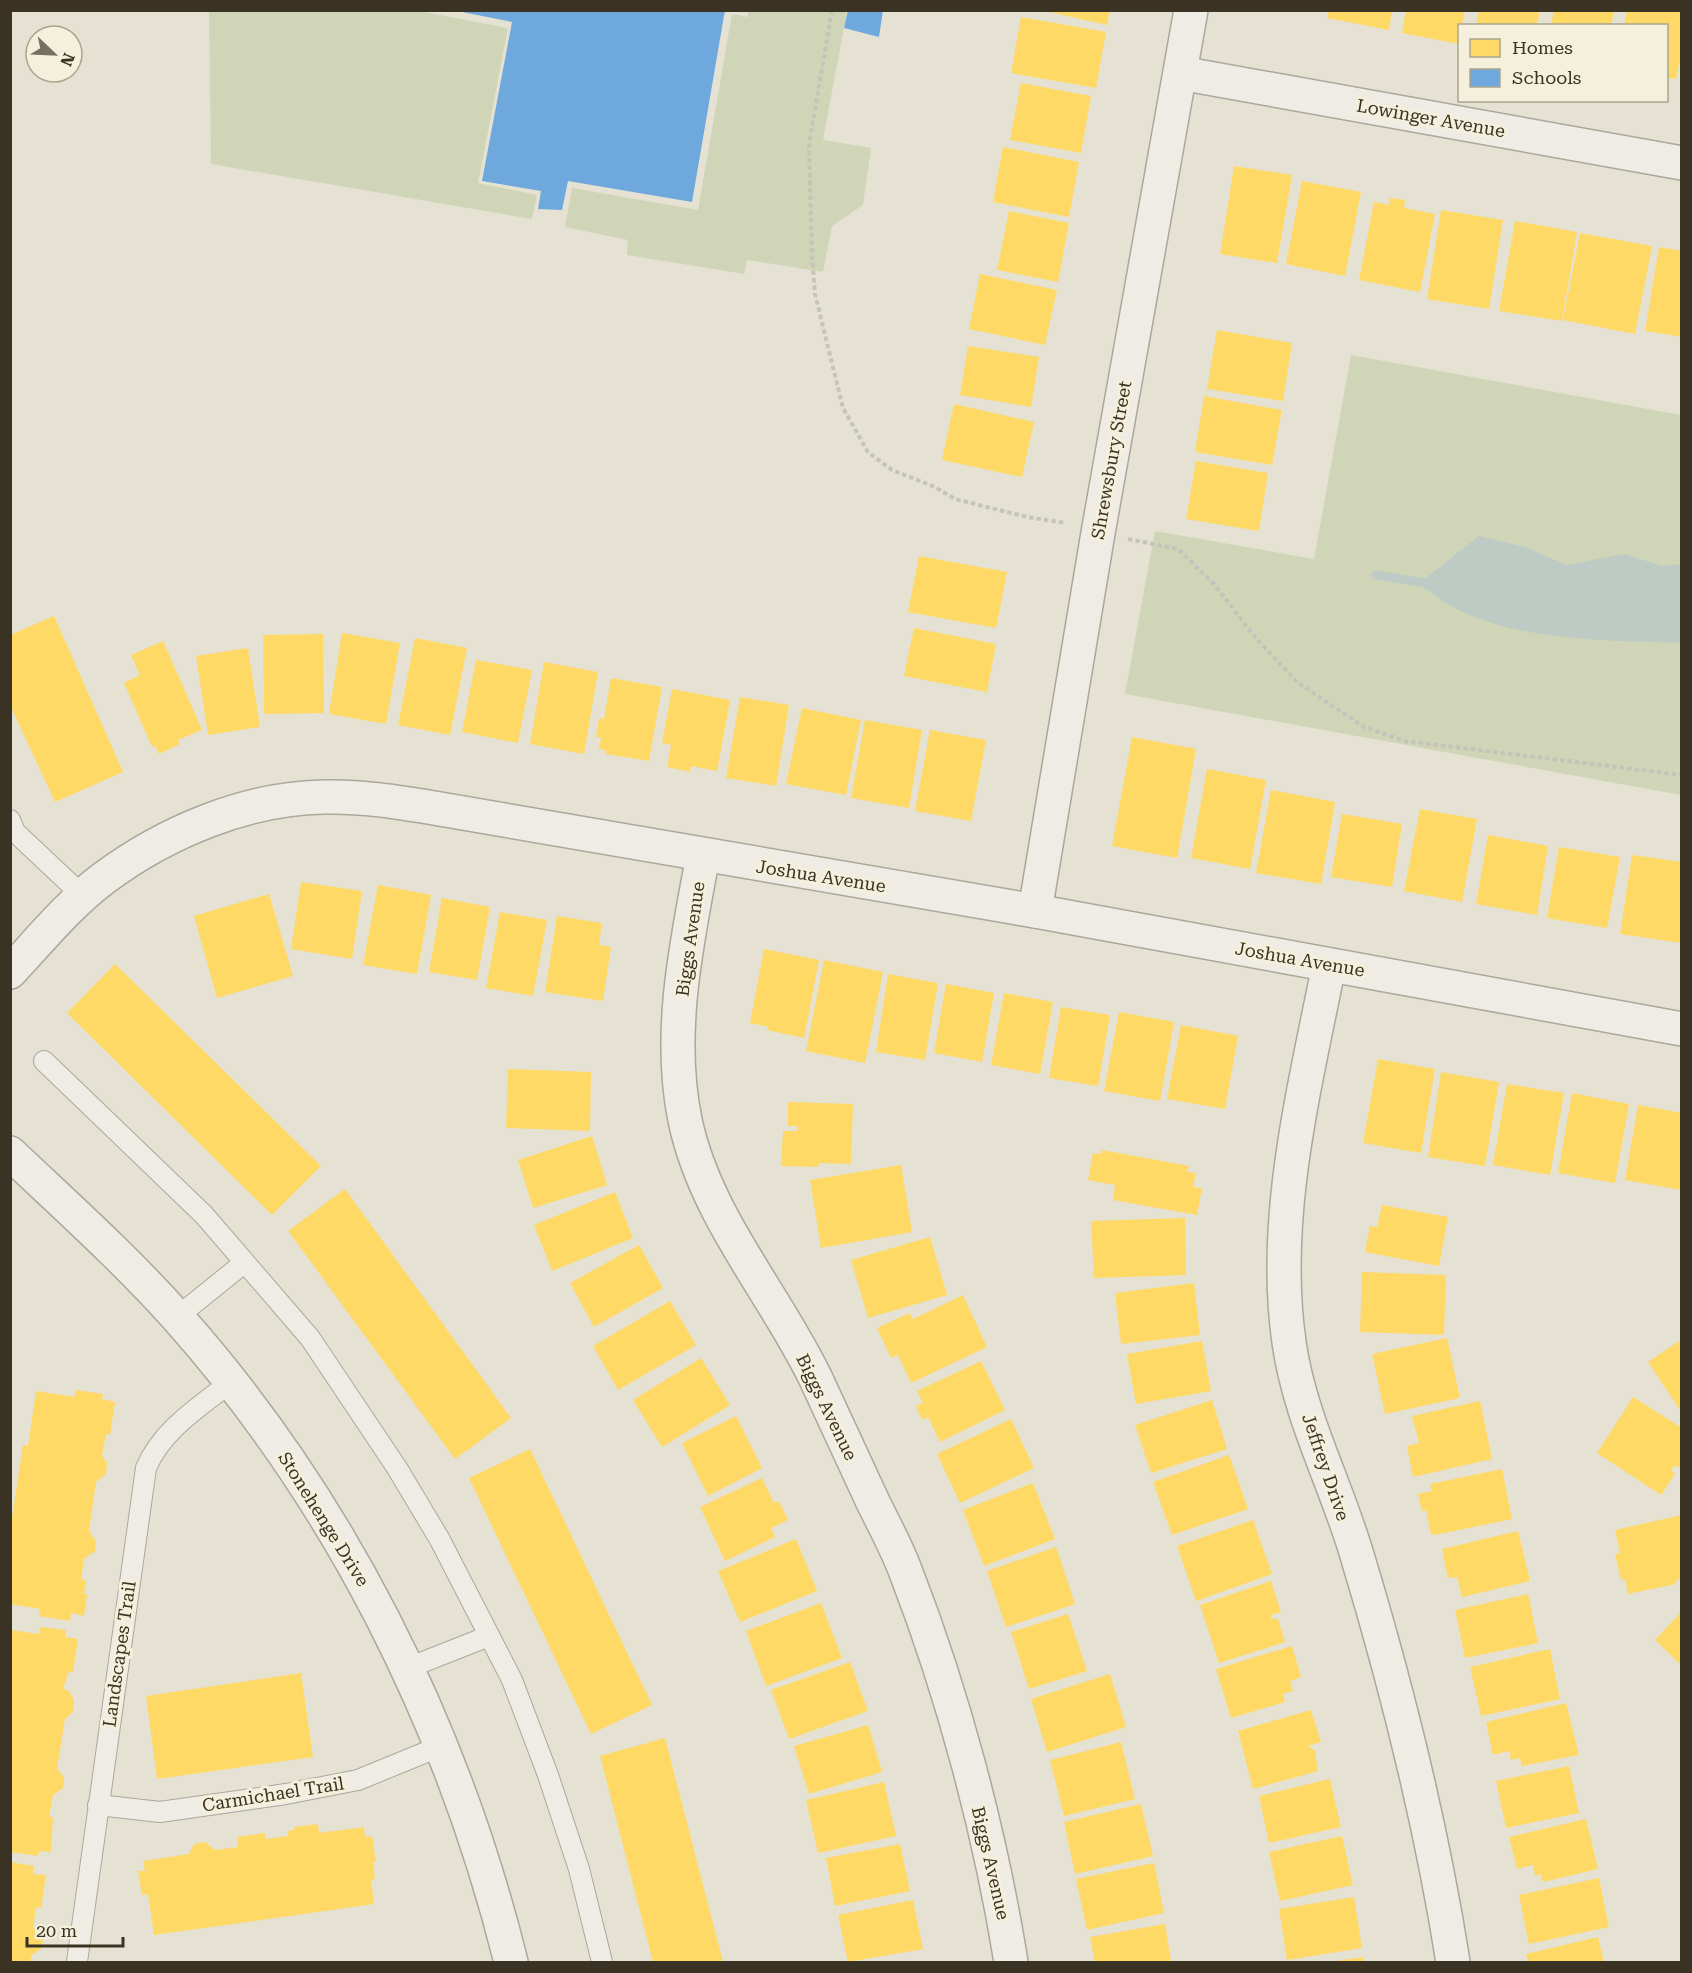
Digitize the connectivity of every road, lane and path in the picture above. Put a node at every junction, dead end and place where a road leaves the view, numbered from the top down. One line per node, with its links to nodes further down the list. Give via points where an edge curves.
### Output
1 (832, 10): 5 (path, via 809,144 812,256 815,294 843,408 868,452 892,470 955,499)
2 (1191, 10): 3 (street, Shrewsbury Street)
3 (1180, 74): 4 (street, Lowinger Avenue); 5 (street, Shrewsbury Street)
4 (1682, 163)
5 (1098, 533): 6 (path, via 1178,549 1214,584 1297,682 1364,727 1405,741); 10 (street, Shrewsbury Street)
6 (1682, 775)
7 (12, 828): 9 (lane)
8 (703, 856): 9 (street, Joshua Avenue, via 434,808 323,797 287,801 215,819 155,845); 10 (street, Joshua Avenue); 26 (street, Biggs Avenue, via 683,968 680,1011 681,1087 692,1147 714,1200 813,1373 904,1569 966,1754)
9 (83, 896): 12 (street, Joshua Avenue)
10 (1035, 911): 11 (street, Joshua Avenue)
11 (1329, 965): 13 (street, Joshua Avenue); 27 (street, Jeffrey Drive, via 1287,1195 1284,1295 1289,1343 1309,1421 1355,1550 1404,1718)
12 (10, 972)
13 (1682, 1029)
14 (44, 1061): 16 (lane, via 204,1215)
15 (10, 1154): 17 (street, Stonehenge Drive)
16 (244, 1263): 17 (lane); 19 (lane, via 310,1338 397,1468 440,1540)
17 (177, 1317): 18 (street, Stonehenge Drive)
18 (231, 1382): 20 (street, Stonehenge Drive, via 331,1524); 22 (lane, Landscapes Trail, via 164,1437 146,1468)
19 (489, 1636): 20 (lane); 25 (lane, via 512,1680 548,1775 579,1869)
20 (408, 1668): 21 (street, Stonehenge Drive)
21 (441, 1746): 22 (lane, Carmichael Trail, via 358,1780 286,1794 160,1812); 24 (street, Stonehenge Drive, via 483,1862)
22 (98, 1805): 23 (lane, Landscapes Trail)
23 (77, 1962)
24 (511, 1962)
25 (602, 1962)
26 (1011, 1962)
27 (1453, 1962)

